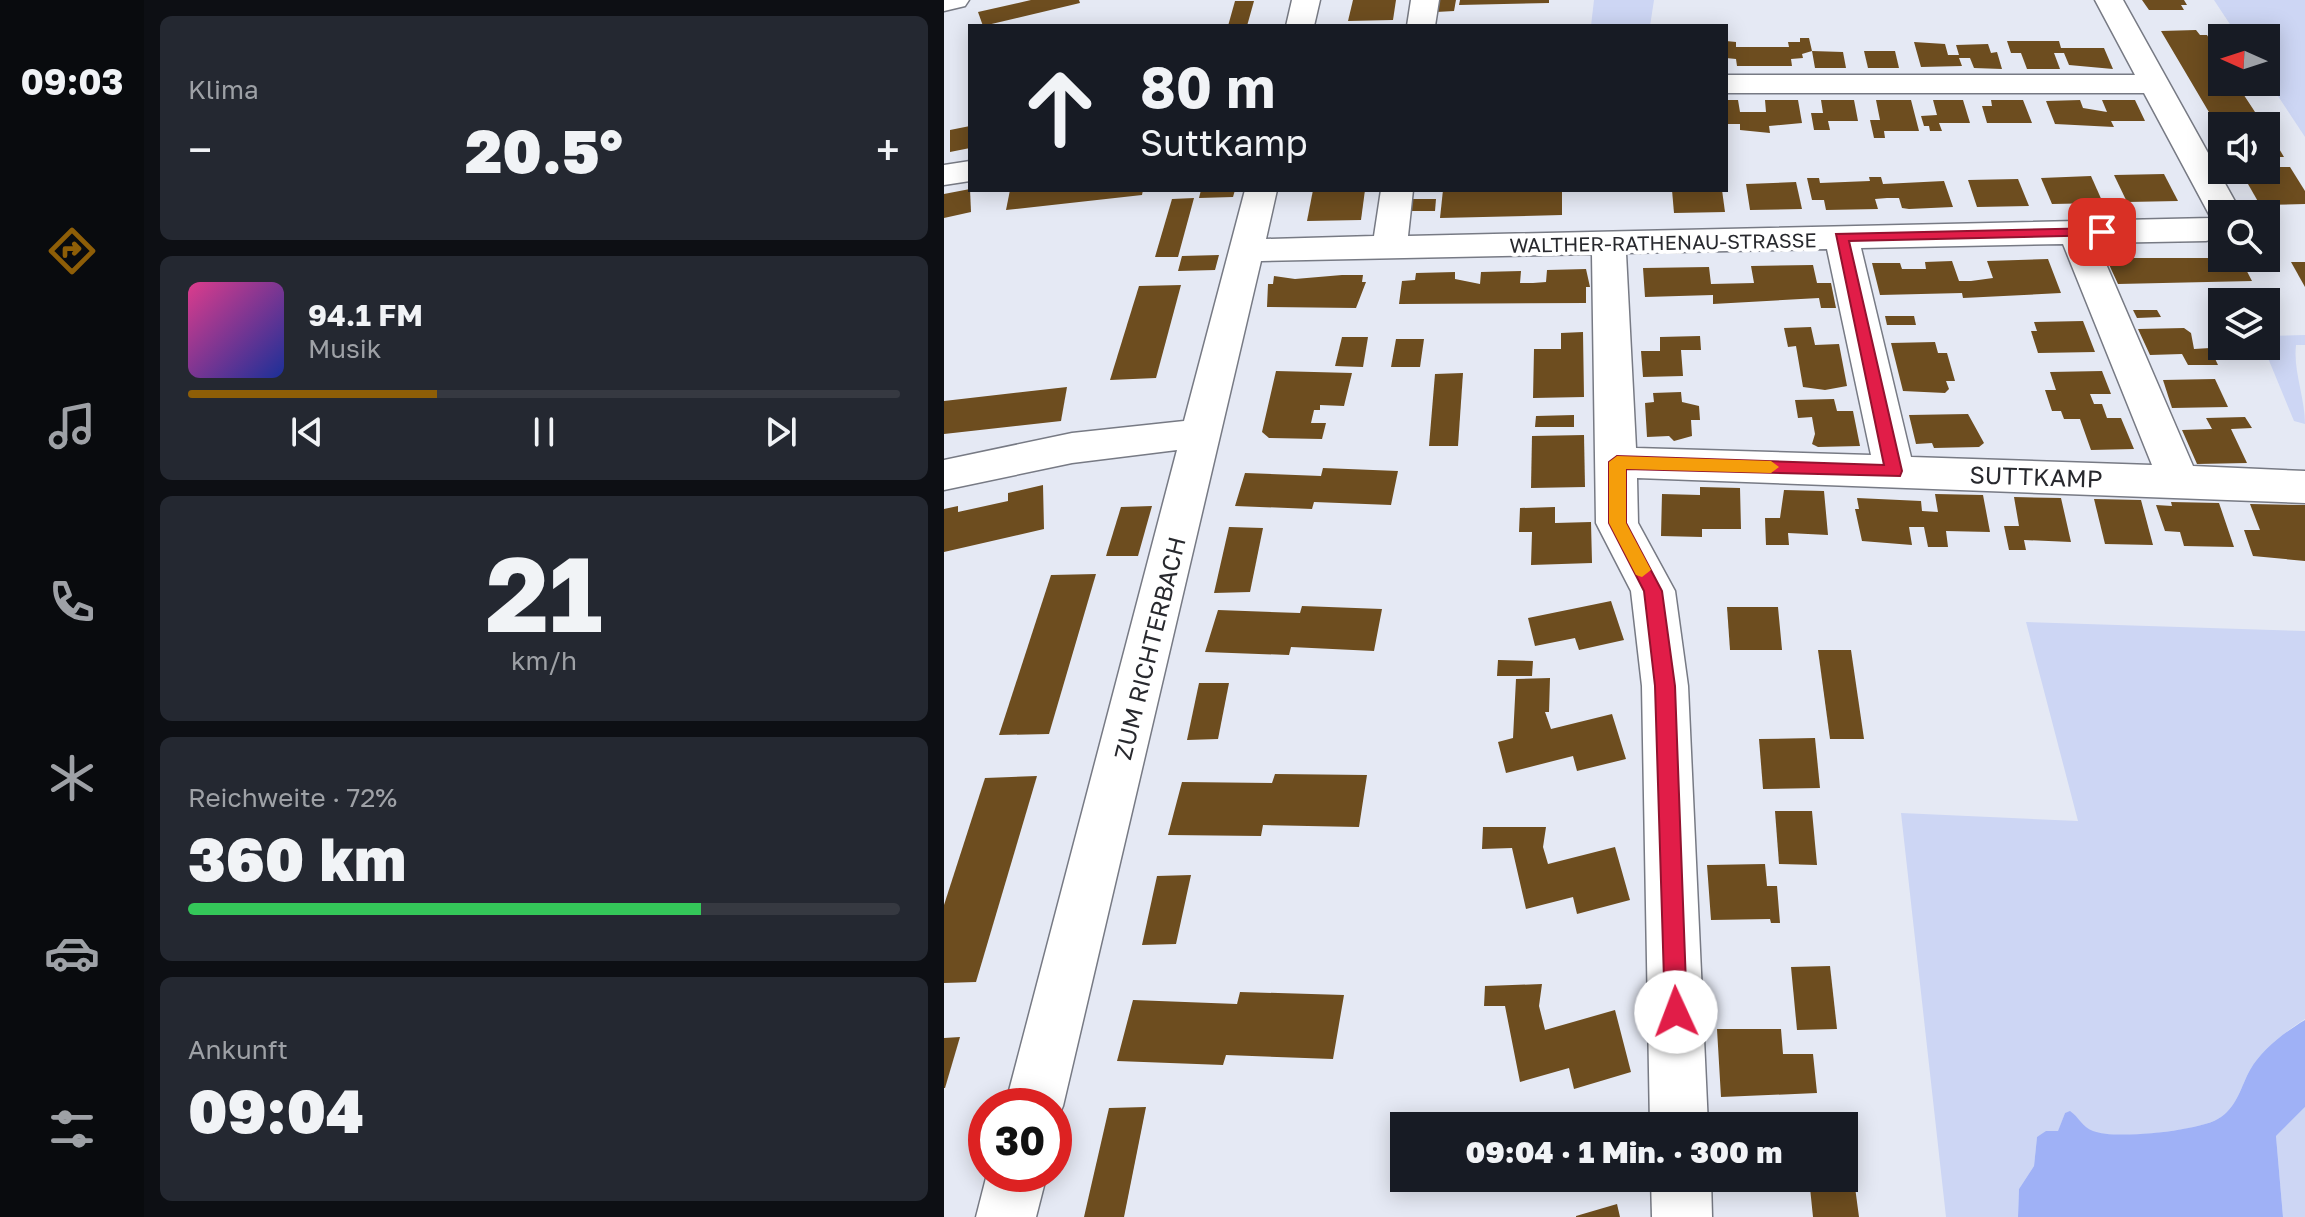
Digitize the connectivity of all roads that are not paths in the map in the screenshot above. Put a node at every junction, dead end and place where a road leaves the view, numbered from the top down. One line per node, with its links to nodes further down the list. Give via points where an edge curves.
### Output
1 (955, 0): 5 (street)
2 (1306, 0): 6 (street)
3 (1425, 0): 7 (street)
4 (2109, 0): 9 (street)
5 (944, 3)
6 (1300, 24)
7 (1421, 24)
8 (1728, 84): 9 (street)
9 (2155, 84): 14 (street)
10 (968, 171): 11 (street)
11 (944, 175)
12 (1261, 192): 20 (street, ZUM RICHTERBACH)
13 (1397, 192): 19 (street)
14 (2217, 200)
15 (2208, 230): 16 (street, WALTHER-RATHENAU-STRASSE)
16 (2076, 233): 17 (street, WALTHER-RATHENAU-STRASSE); 25 (street)
17 (1841, 237): 18 (street, WALTHER-RATHENAU-STRASSE); 23 (street)
18 (1609, 244): 19 (street, WALTHER-RATHENAU-STRASSE); 22 (street)
19 (1389, 249): 20 (street, WALTHER-RATHENAU-STRASSE)
20 (1247, 250): 21 (street, ZUM RICHTERBACH)
21 (1202, 435): 24 (street, via 1078,445); 27 (street, ZUM RICHTERBACH)
22 (1617, 462): 23 (street, SUTTKAMP); 28 (street, via 1617,523 1653,591 1669,753)
23 (1894, 471): 25 (street, SUTTKAMP)
24 (944, 475)
25 (2179, 481): 26 (street, SUTTKAMP)
26 (2305, 487)
27 (1039, 1088)
28 (1679, 1112)
29 (1012, 1192): 31 (street)
30 (1681, 1192): 32 (street)
31 (1006, 1217)
32 (1682, 1217)

